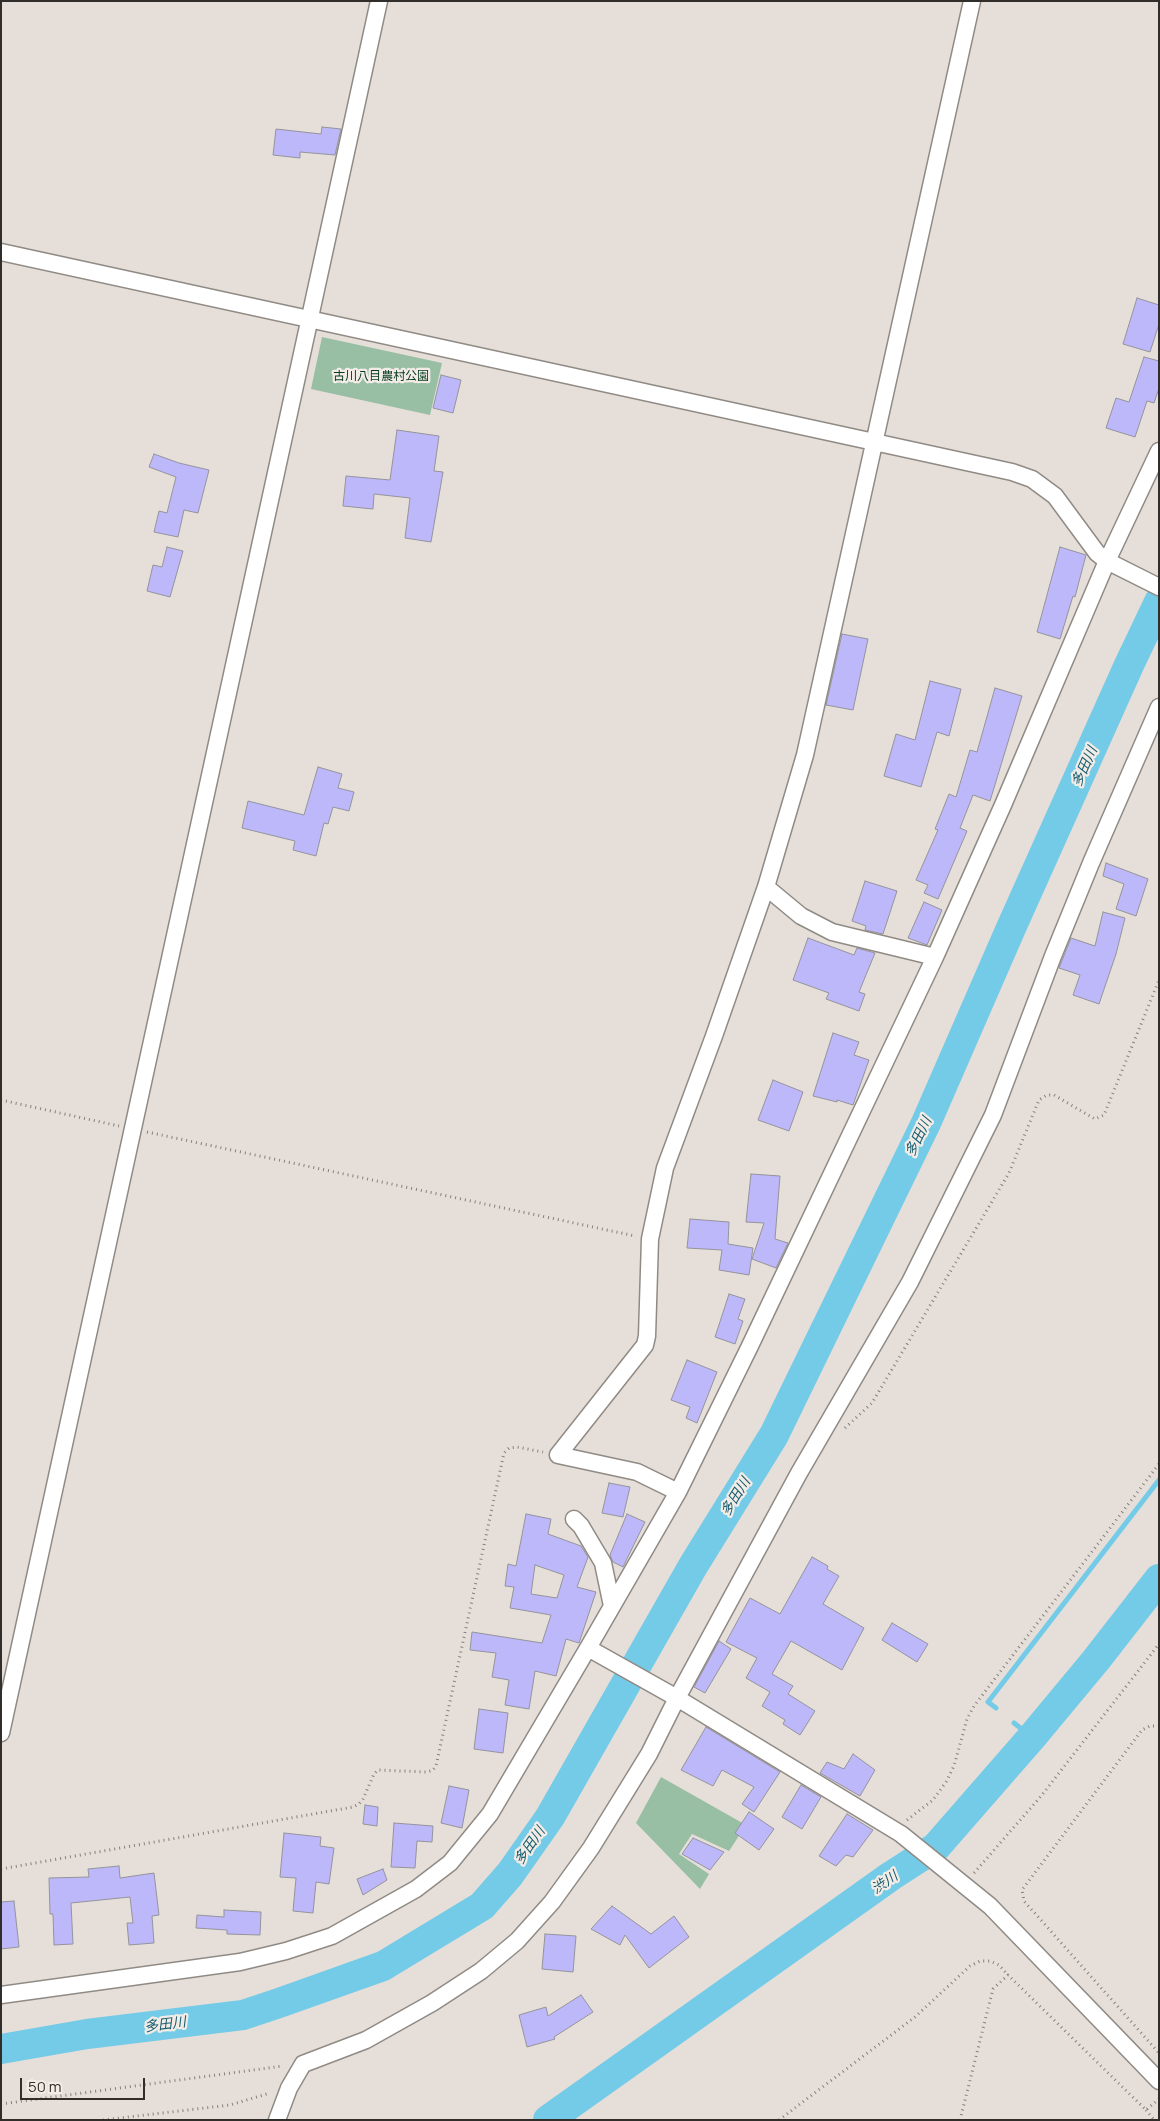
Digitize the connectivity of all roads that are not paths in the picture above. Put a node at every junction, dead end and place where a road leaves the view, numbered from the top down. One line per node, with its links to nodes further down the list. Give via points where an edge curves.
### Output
1 (379, 1): 4 (street)
2 (972, 1): 5 (street)
3 (1, 252): 4 (street)
4 (310, 319): 5 (street); 17 (street)
5 (874, 441): 7 (street, via 1032,479 1055,496 1097,553); 10 (street, via 805,755)
6 (1159, 451): 7 (street)
7 (1112, 564): 8 (street); 11 (street)
8 (1159, 587)
9 (1159, 707): 16 (street, via 1090,863 993,1115 910,1282)
10 (766, 887): 11 (street, via 801,916 832,932); 12 (street, via 665,1168 650,1239 645,1345 558,1455 637,1472)
11 (935, 957): 12 (street, via 750,1348)
12 (678, 1492): 14 (street)
13 (574, 1519): 14 (street, via 603,1564)
14 (612, 1606): 15 (street)
15 (593, 1652): 16 (street); 18 (street, via 490,1814 450,1862 416,1889 369,1917 332,1936 240,1962)
16 (673, 1696): 19 (street, via 898,1832 960,1881 990,1906); 20 (street, via 649,1754 591,1848 552,1902 516,1941 480,1971 432,2003 366,2040 303,2064 289,2088)
17 (1, 1733)
18 (1, 1995)
19 (1159, 2081)
20 (277, 2120)

